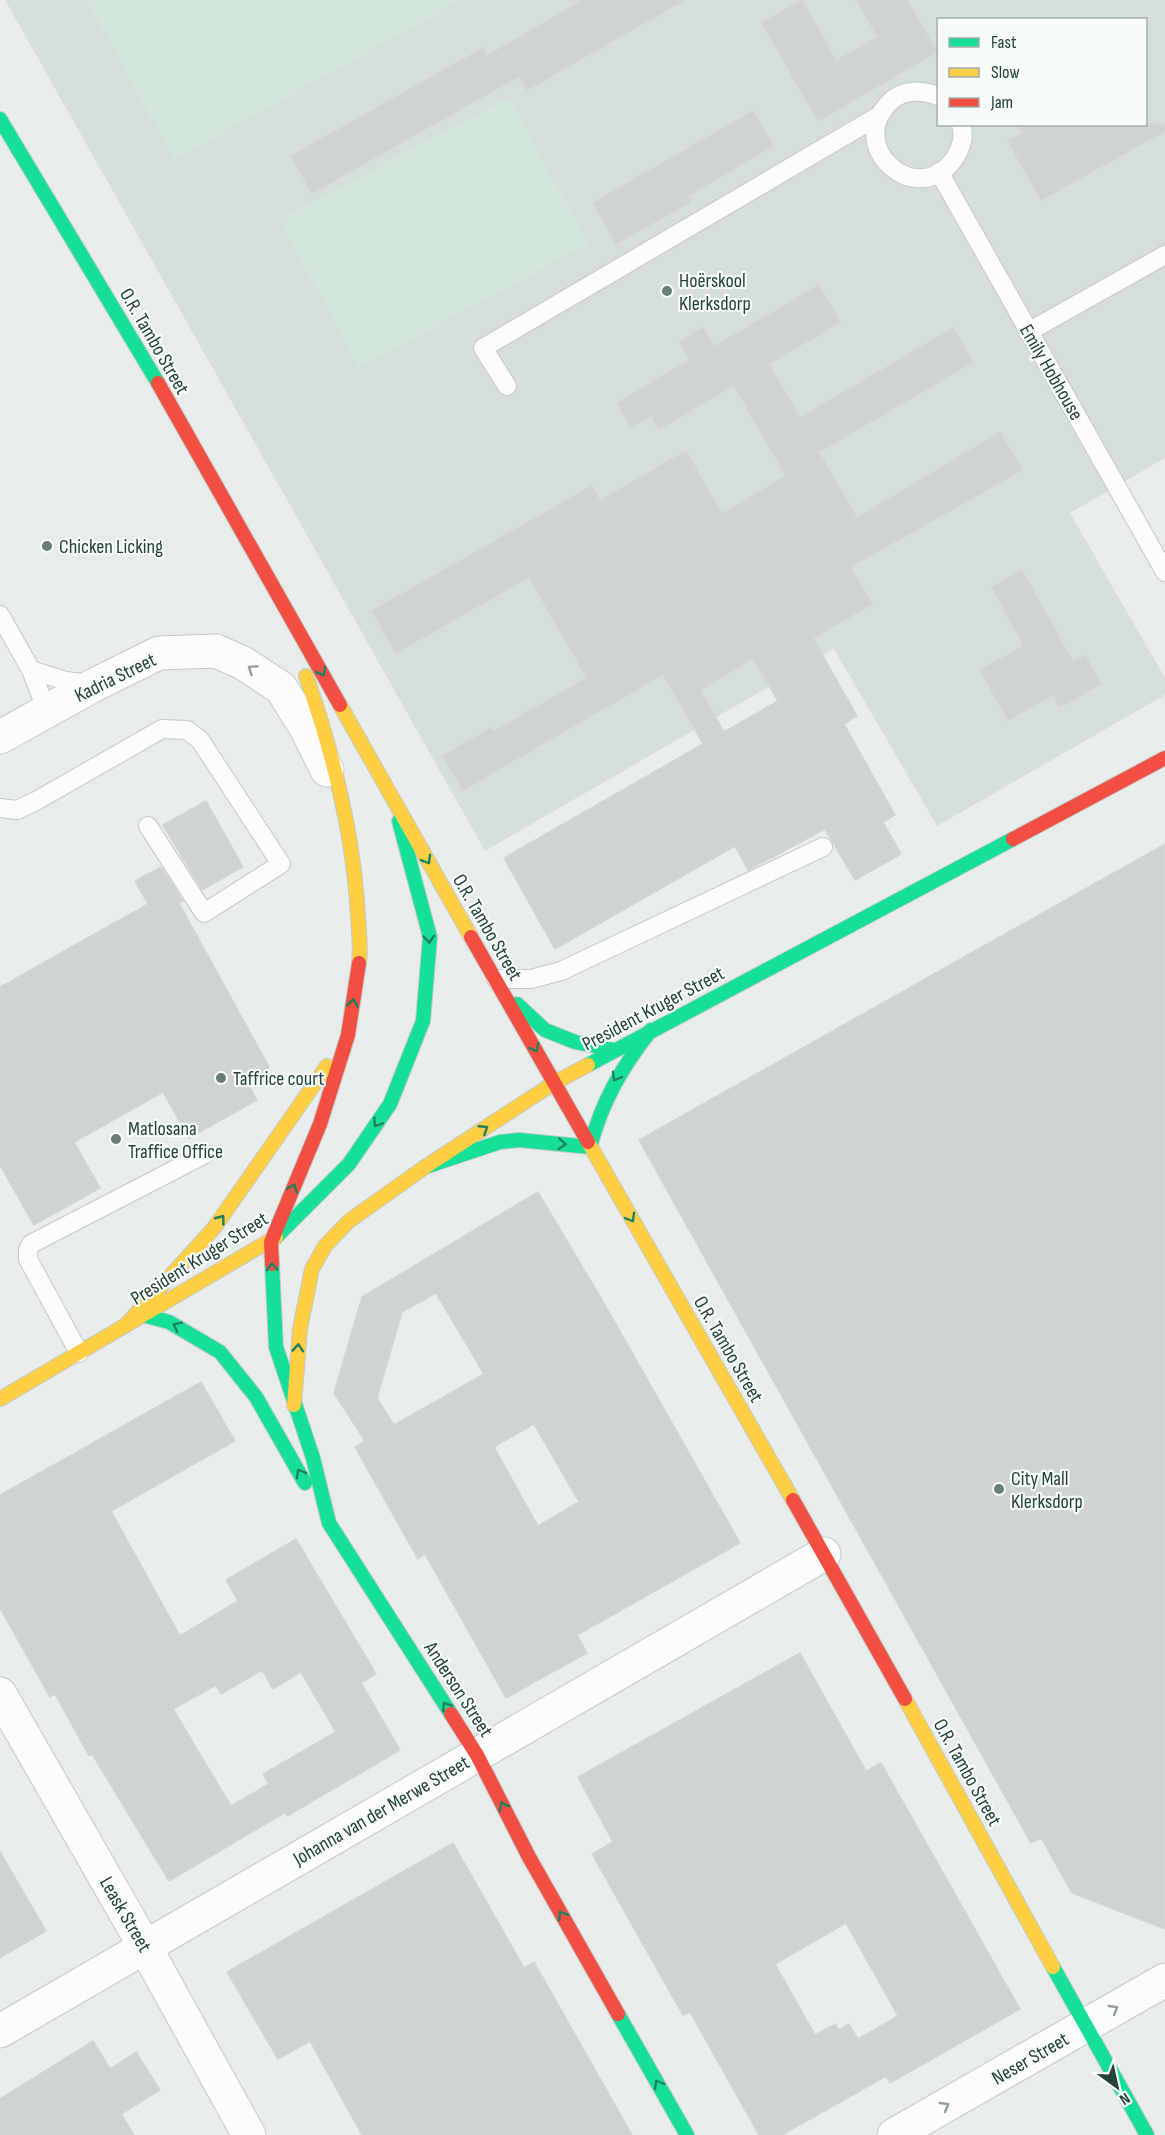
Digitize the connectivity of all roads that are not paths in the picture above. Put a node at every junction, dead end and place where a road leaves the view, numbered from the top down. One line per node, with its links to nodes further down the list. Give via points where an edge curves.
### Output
1 (937, 95): 2 (lane, via 909,92 892,100)
2 (880, 115): 5 (lane, via 877,145 882,159 893,170 907,177 922,178); 8 (lane, via 483,348)
3 (0, 119): 10 (main road, O.R. Tambo Street)
4 (962, 126): 5 (lane, via 960,150)
5 (939, 172): 7 (lane, Emily Hobhouse)
6 (1165, 255): 7 (lane)
7 (1028, 332): 9 (lane, Emily Hobhouse)
8 (507, 386)
9 (1165, 572)
10 (273, 584): 17 (main road, O.R. Tambo Street, via 322,721); 18 (main road, O.R. Tambo Street, one-way to 18)
11 (0, 615): 12 (lane)
12 (31, 670): 13 (lane); 14 (lane)
13 (94, 685): 14 (street, Kadria Street); 17 (street, Kadria Street, one-way to 13, via 306,728 280,688 243,663 216,651 159,654)
14 (47, 711): 15 (street, Kadria Street)
15 (0, 738)
16 (1165, 758): 23 (main road, President Kruger Street)
17 (342, 801): 24 (main road, O.R. Tambo Street, one-way to 17, via 360,956 357,893)
18 (393, 801): 22 (main road, O.R. Tambo Street, one-way to 22); 30 (main road, President Kruger Street, one-way to 30, via 430,937 423,1021 390,1104 349,1164)
19 (0, 808): 20 (lane, via 17,810 36,801 162,729 188,730 200,740 280,864 204,913)
20 (148, 826)
21 (823, 847): 22 (lane, via 561,971)
22 (499, 985): 25 (main road, via 545,1030 575,1042); 26 (main road, O.R. Tambo Street, one-way to 26)
23 (651, 1030): 25 (main road, President Kruger Street); 27 (main road, one-way to 27, via 617,1072 599,1109)
24 (348, 1035): 30 (main road, O.R. Tambo Street, one-way to 24, via 320,1124); 32 (main road, one-way to 24, via 214,1228)
25 (614, 1050): 26 (main road, President Kruger Street)
26 (554, 1083): 27 (main road, O.R. Tambo Street); 29 (main road, President Kruger Street, one-way to 26)
27 (590, 1147): 29 (main road, one-way to 27, via 500,1142 519,1140); 37 (main road, O.R. Tambo Street, one-way to 37)
28 (205, 1154): 33 (lane, via 31,1244 28,1258)
29 (425, 1167): 35 (main road, President Kruger Street, one-way to 29, via 300,1329 312,1269 325,1246 349,1221)
30 (271, 1242): 31 (main road, President Kruger Street); 35 (main road, Anderson Street, one-way to 30, via 276,1347)
31 (143, 1315): 32 (main road, President Kruger Street); 36 (main road, one-way to 31, via 256,1397 220,1352 169,1322)
32 (126, 1325): 33 (main road, President Kruger Street)
33 (79, 1353): 34 (main road, President Kruger Street)
34 (1, 1398)
35 (294, 1407): 36 (main road, Anderson Street, via 313,1458)
36 (329, 1523): 39 (main road, Anderson Street, one-way to 36)
37 (824, 1554): 39 (street, Johanna van der Merwe Street); 42 (main road, O.R. Tambo Street)
38 (0, 1694): 40 (street, Leask Street)
39 (477, 1755): 40 (street, Johanna van der Merwe Street); 45 (main road, Anderson Street, one-way to 39, via 529,1857)
40 (145, 1947): 43 (street, Johanna van der Merwe Street); 44 (street, Leask Street)
41 (1165, 1980): 42 (street, Neser Street, one-way to 41)
42 (1086, 2025): 46 (street, Neser Street, one-way to 42); 47 (main road, O.R. Tambo Street)
43 (0, 2031)
44 (249, 2135)
45 (687, 2135)
46 (894, 2135)
47 (1147, 2135)

